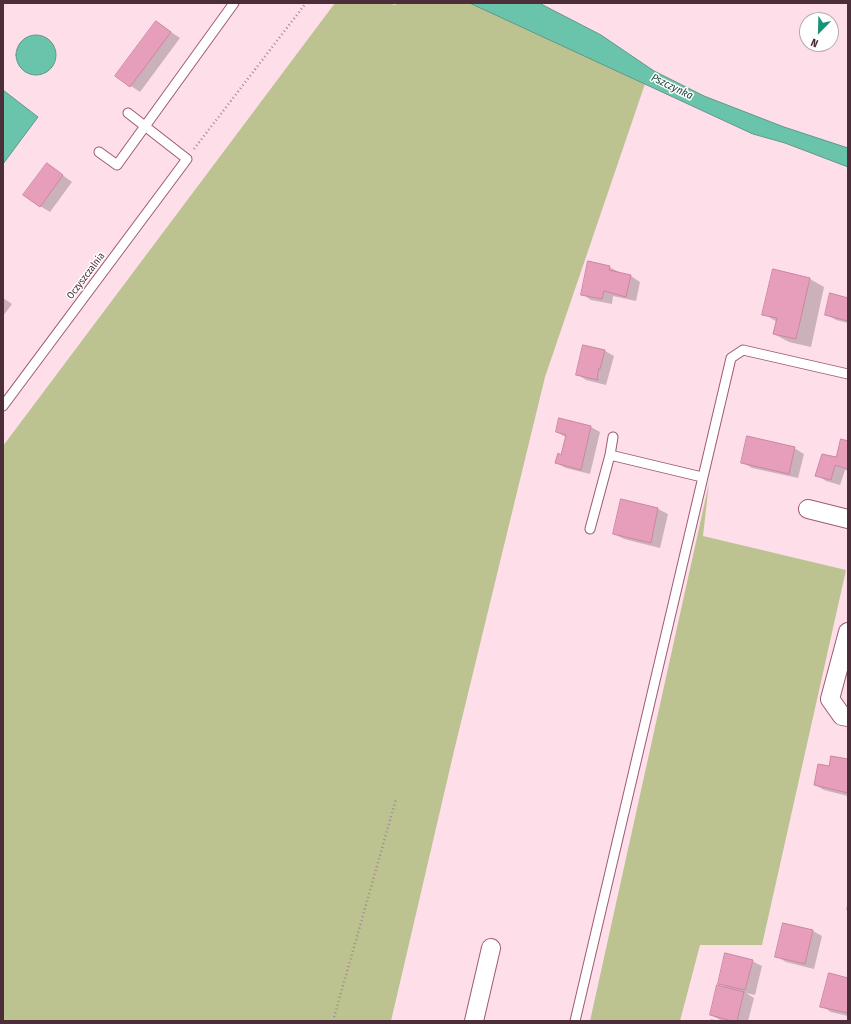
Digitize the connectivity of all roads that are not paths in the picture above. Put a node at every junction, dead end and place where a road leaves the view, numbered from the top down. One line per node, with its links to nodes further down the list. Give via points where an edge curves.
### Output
1 (234, 3): 3 (lane)
2 (128, 113): 3 (lane)
3 (146, 126): 4 (lane, via 117,165); 6 (lane, Oczyszczalnia, via 187,159)
4 (99, 152)
5 (848, 374): 9 (lane, via 743,350 730,358)
6 (3, 406)
7 (613, 437): 8 (lane)
8 (610, 455): 9 (lane); 12 (lane)
9 (702, 477): 17 (lane)
10 (808, 509): 11 (street)
11 (848, 519)
12 (590, 529)
13 (848, 632): 14 (street, via 830,699 842,716)
14 (848, 717)
15 (490, 948): 16 (street)
16 (474, 1021)
17 (575, 1021)

